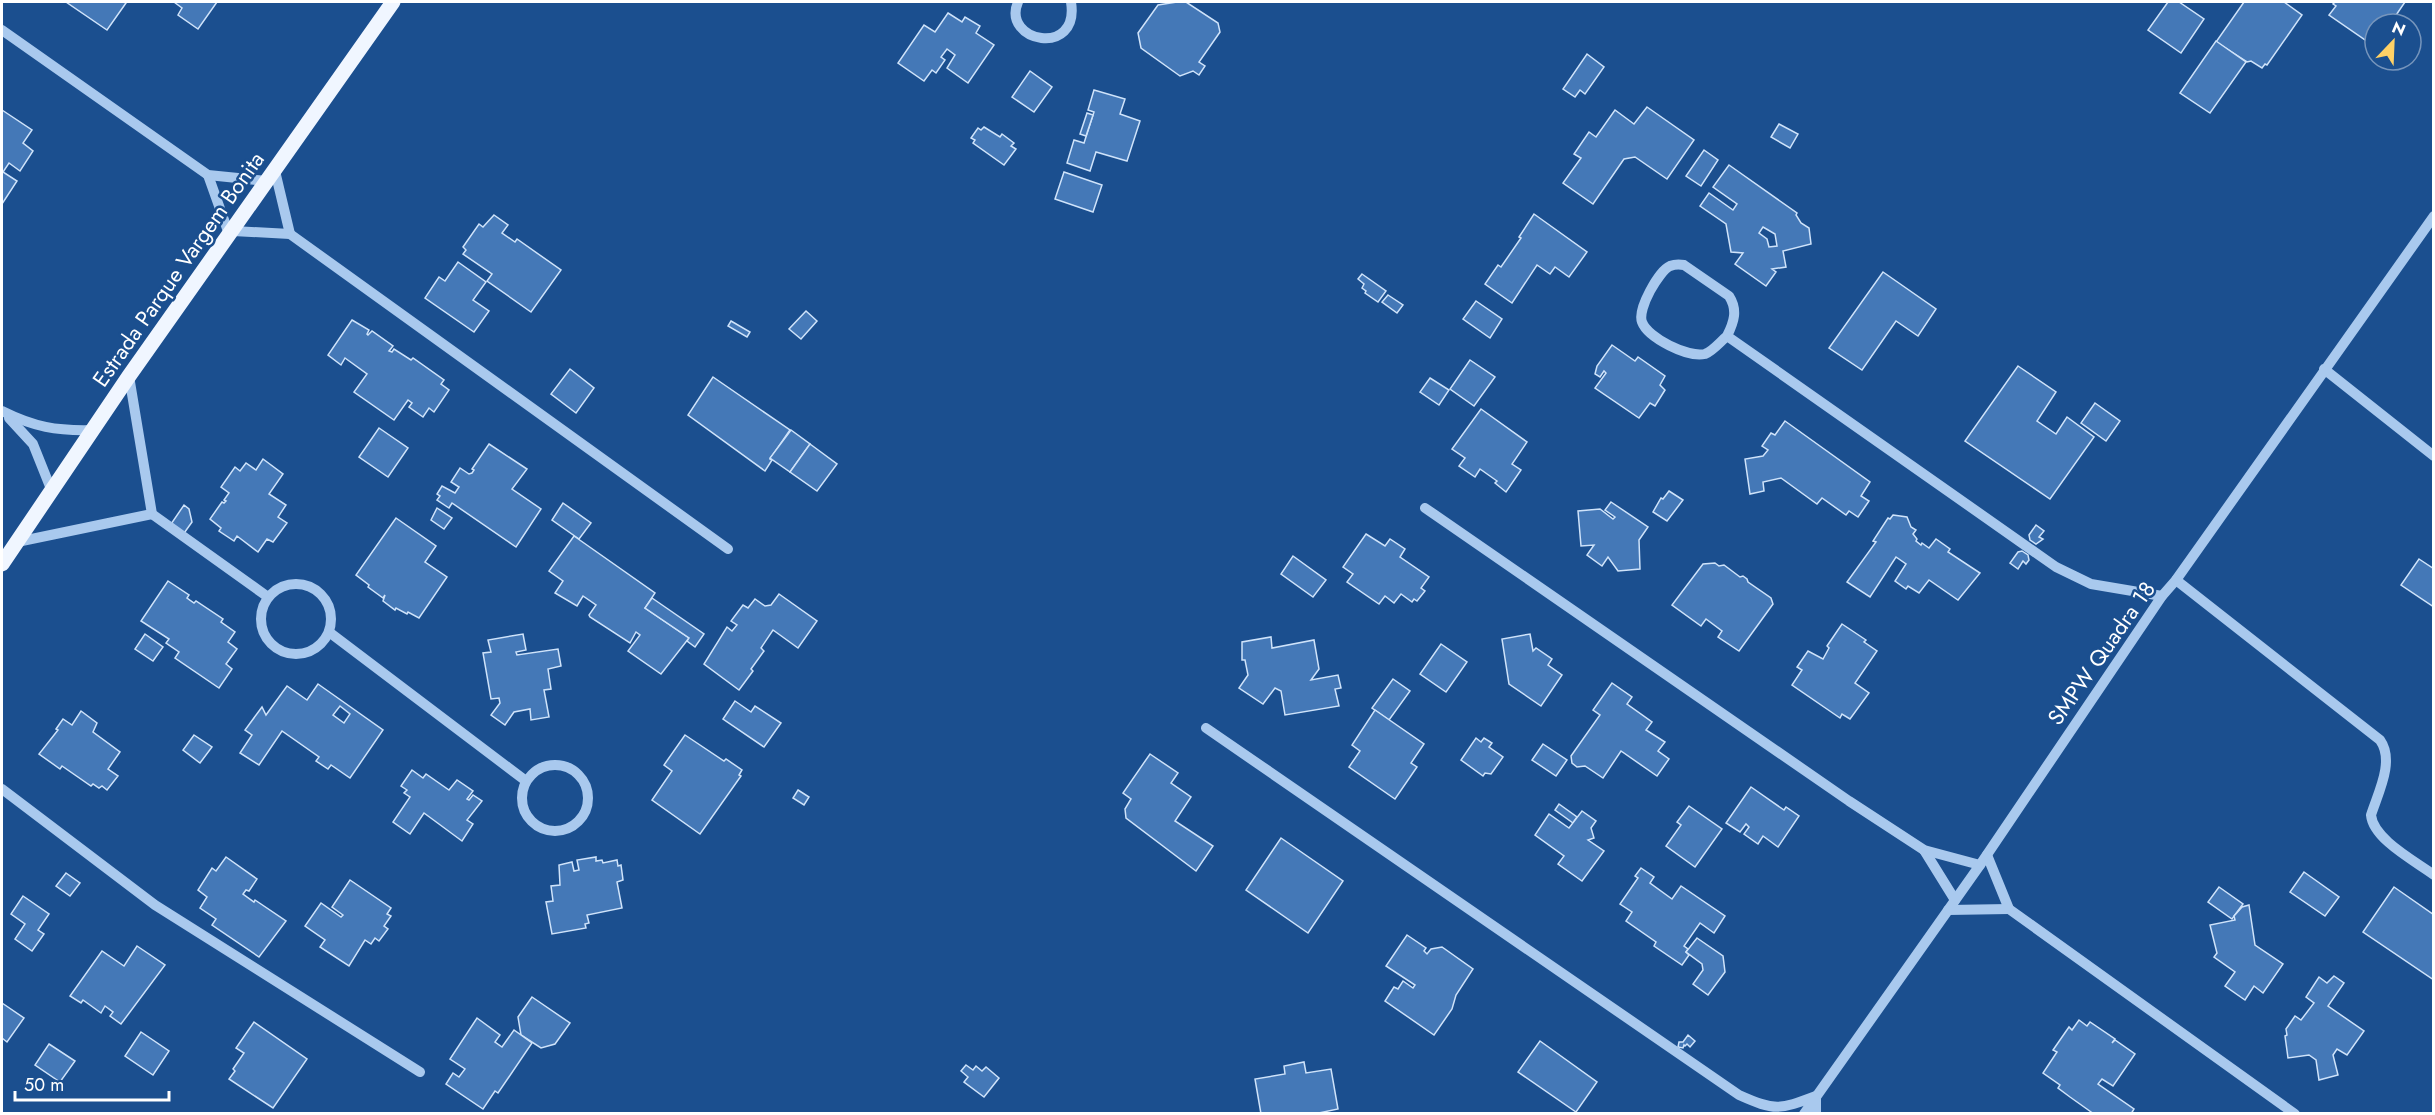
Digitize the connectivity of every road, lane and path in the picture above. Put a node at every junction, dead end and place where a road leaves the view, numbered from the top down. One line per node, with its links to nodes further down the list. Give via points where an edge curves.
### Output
1 (393, 2): 6 (main road, Estrada Parque Vargem Bonita)
2 (1018, 2): 3 (street, via 1018,22 1027,34 1041,39 1056,37 1068,28 1073,14)
3 (1071, 2)
4 (2, 30): 5 (street)
5 (208, 175): 6 (street); 8 (street)
6 (271, 176): 8 (main road, Estrada Parque Vargem Bonita); 9 (street)
7 (2433, 216): 11 (street, SMPW Quadra 18)
8 (231, 232): 9 (street); 12 (main road, Estrada Parque Vargem Bonita)
9 (290, 234): 20 (street)
10 (1727, 336): 10 (street, via 1709,352 1693,354 1677,350 1646,328 1641,306 1664,270 1677,264 1692,268 1730,296 1735,311); 23 (street, via 2056,567 2091,584)
11 (2324, 369): 15 (street); 22 (street, SMPW Quadra 18)
12 (129, 376): 14 (main road, Estrada Parque Vargem Bonita); 18 (street)
13 (2, 411): 14 (street, via 44,428); 16 (street, via 33,444)
14 (93, 430): 16 (main road, Estrada Parque Vargem Bonita)
15 (2433, 456)
16 (51, 489): 19 (main road, Estrada Parque Vargem Bonita)
17 (1425, 508): 29 (street)
18 (152, 514): 19 (street); 24 (street)
19 (17, 542): 21 (main road, Estrada Parque Vargem Bonita)
20 (728, 549)
21 (2, 564)
22 (2176, 580): 23 (street, SMPW Quadra 18); 32 (street, via 2380,740 2387,758 2372,823 2384,838)
23 (2162, 596): 30 (street, SMPW Quadra 18)
24 (268, 597): 25 (street, via 284,585 304,584 321,594 331,612); 25 (street, via 260,615 264,635 278,650 297,654 316,648)
25 (329, 632): 27 (street)
26 (1206, 728): 37 (street, via 1739,1095 1767,1107 1786,1108)
27 (526, 780): 27 (street, via 540,768 559,765 576,772 587,788 587,807 578,823 560,831 542,829 527,817 521,798)
28 (2, 789): 36 (street, via 155,905)
29 (1924, 849): 31 (street); 33 (street)
30 (1987, 855): 31 (street, SMPW Quadra 18); 34 (street)
31 (1980, 865): 33 (street, SMPW Quadra 18)
32 (2433, 875)
33 (1955, 900): 35 (street, SMPW Quadra 18)
34 (2009, 909): 35 (street); 40 (street)
35 (1948, 910): 37 (street, SMPW Quadra 18)
36 (420, 1072)
37 (1816, 1096): 38 (street, SMPW Quadra 18); 39 (street)
38 (1804, 1113)
39 (1816, 1113)
40 (2295, 1113)

